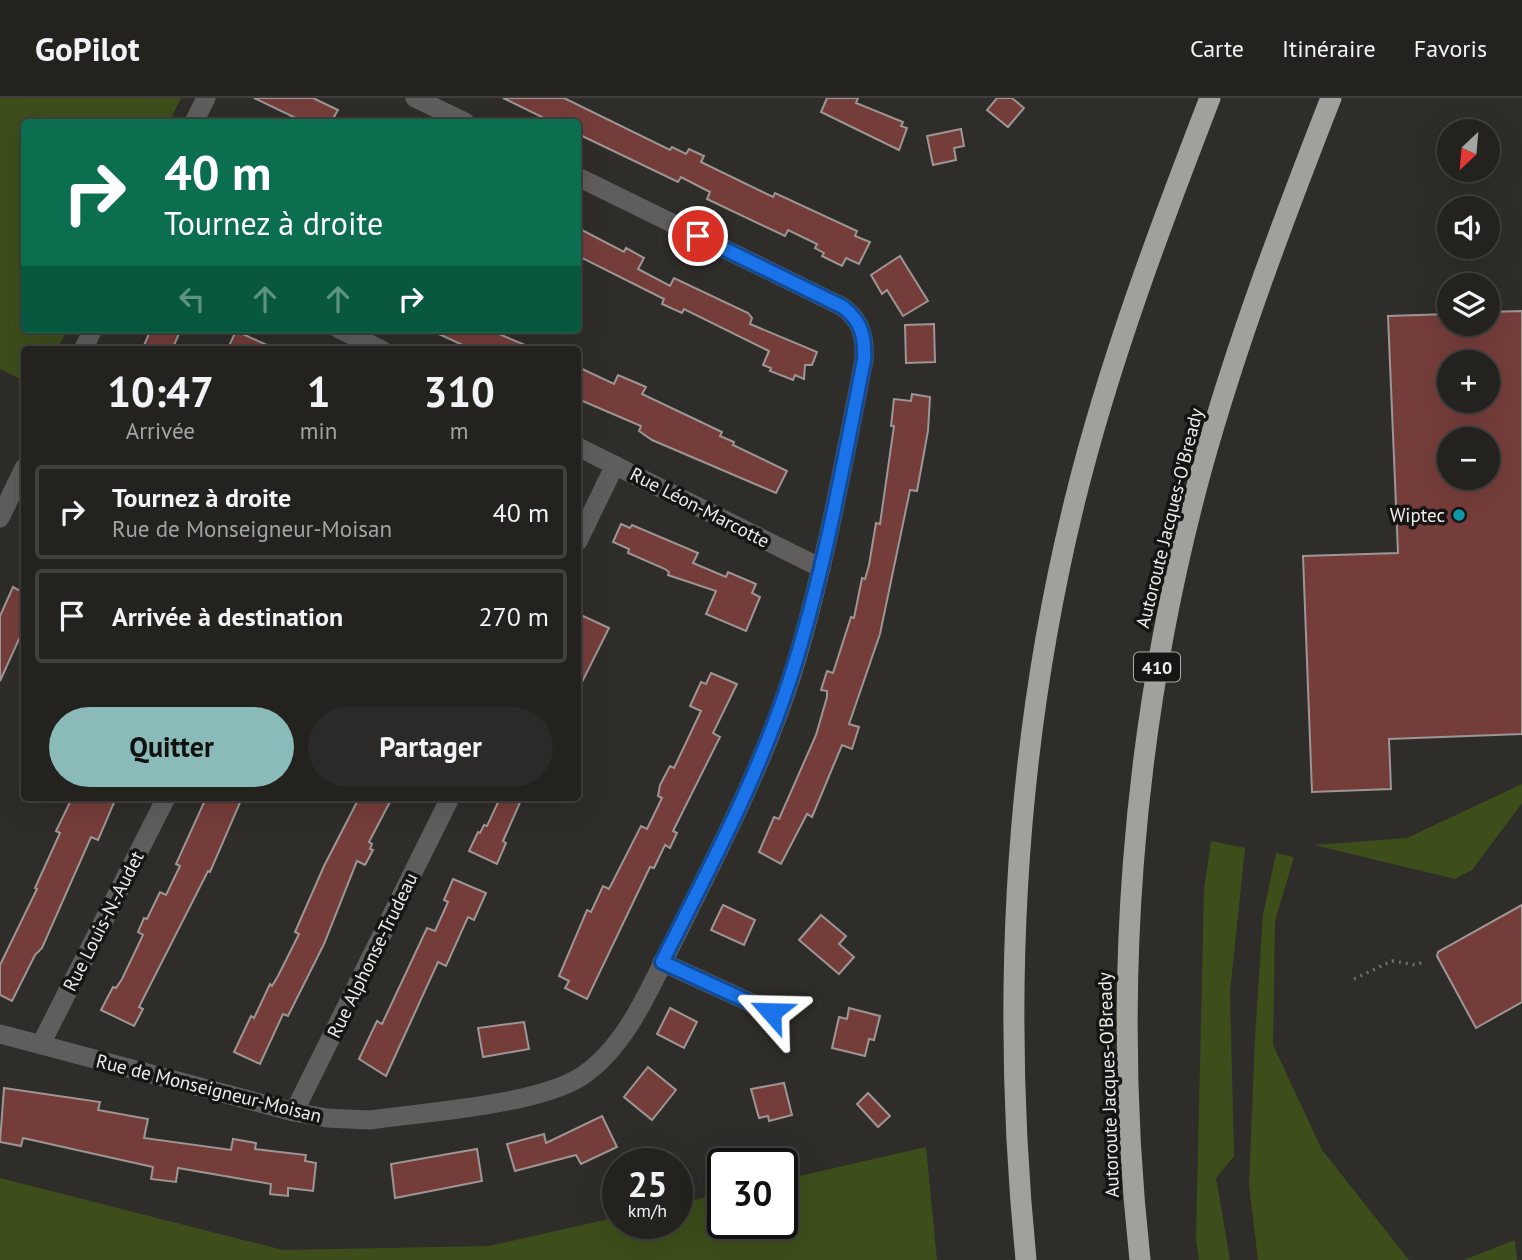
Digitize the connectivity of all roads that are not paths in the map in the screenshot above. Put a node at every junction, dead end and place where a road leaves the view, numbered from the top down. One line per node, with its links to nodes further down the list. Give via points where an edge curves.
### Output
1 (206, 98): 5 (street)
2 (415, 98): 6 (street)
3 (1210, 98): 23 (highway, via 1098,416 1069,526 1037,692 1014,947 1017,1120)
4 (1331, 98): 24 (highway, Autoroute Jacques-O'Bready / 410, via 1269,260 1217,415 1180,555 1156,676 1136,823 1127,957 1128,1103)
5 (196, 119)
6 (459, 119)
7 (581, 178): 15 (street, Rue de Monseigneur-Moisan, via 843,307 860,324 864,360)
8 (348, 333): 9 (street)
9 (374, 346)
10 (581, 448): 11 (street, Rue Léon-Marcotte)
11 (615, 465): 14 (street); 15 (street, Rue Léon-Marcotte)
12 (21, 474): 13 (street)
13 (0, 518)
14 (581, 535)
15 (821, 568): 18 (street, Rue de Monseigneur-Moisan, via 770,736 732,824)
16 (164, 801): 21 (street, Rue Louis-N.-Audet)
17 (449, 801): 22 (street, Rue Alphonse-Trudeau)
18 (662, 962): 19 (street); 22 (street, Rue de Monseigneur-Moisan, via 611,1050 562,1087 370,1120)
19 (771, 1012)
20 (0, 1034): 21 (street, Rue de Monseigneur-Moisan)
21 (41, 1044): 22 (street, Rue de Monseigneur-Moisan)
22 (294, 1112)
23 (1026, 1260)
24 (1140, 1260)

